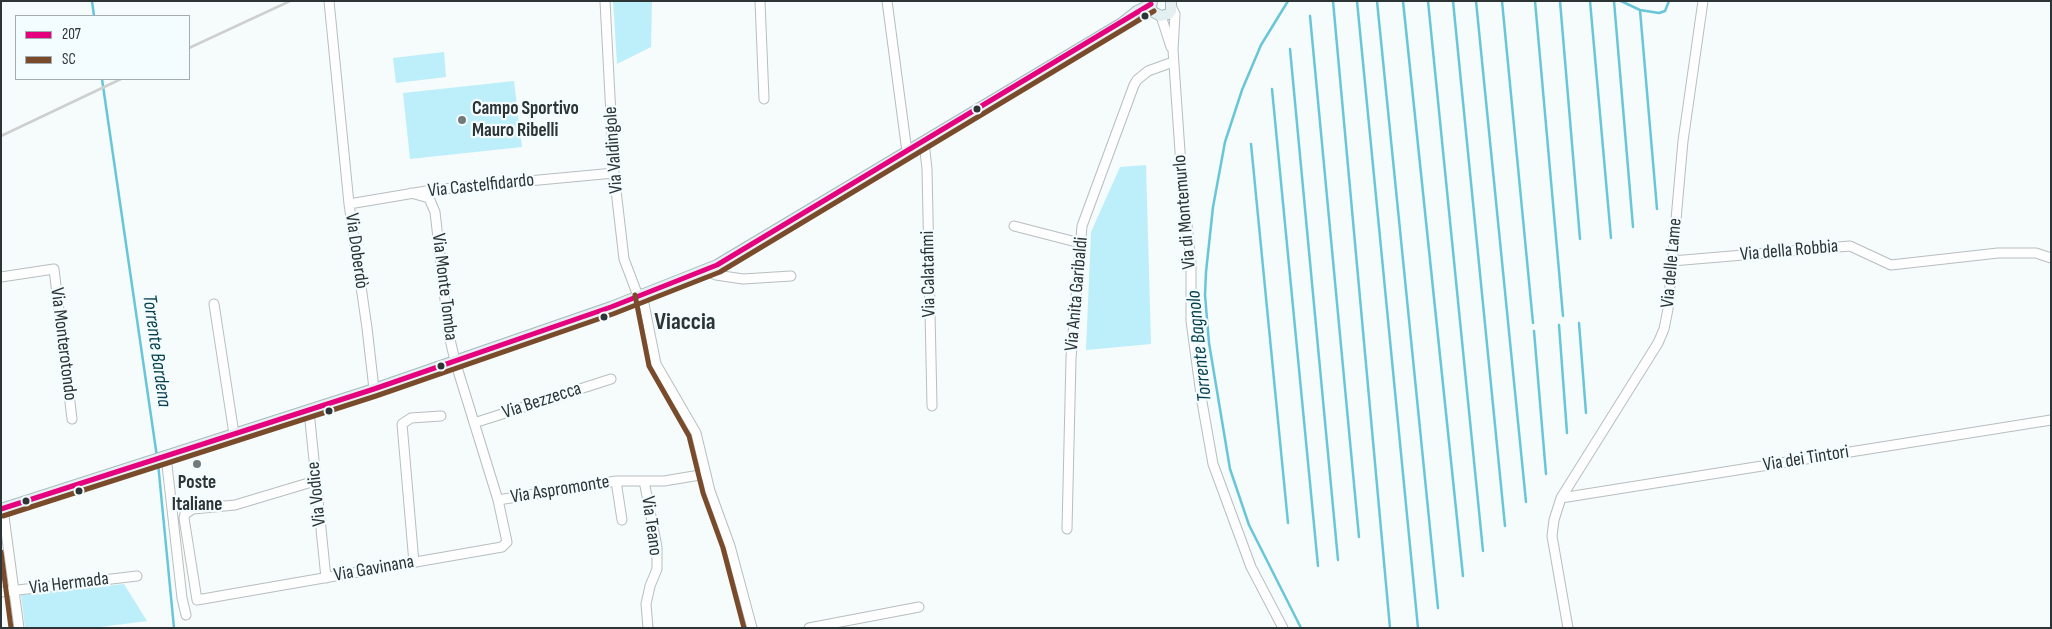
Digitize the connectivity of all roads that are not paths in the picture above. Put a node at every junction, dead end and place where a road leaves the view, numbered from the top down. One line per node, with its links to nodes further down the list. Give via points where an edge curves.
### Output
1 (329, 1): 16 (street, Via Doberdò)
2 (605, 1): 13 (street, Via Valdingole)
3 (760, 1): 10 (street)
4 (887, 1): 12 (street)
5 (1703, 1): 21 (street, Via delle Lame)
6 (1172, 4): 7 (main road, via 1169,14); 8 (street, Via di Montemurlo, via 1175,14)
7 (1153, 7): 8 (street, Via di Montemurlo); 11 (main road, via 1137,11)
8 (1173, 50): 9 (street, Via di Montemurlo)
9 (1173, 62): 19 (street, Via Anita Garibaldi, via 1148,72 1134,85 1082,226); 58 (street, Via di Montemurlo, via 1191,264 1191,321 1213,464 1251,568)
10 (764, 99)
11 (924, 142): 12 (main road); 30 (street, Via Calatafimi)
12 (907, 152): 22 (main road)
13 (614, 174): 14 (street, Via Castelfidardo); 25 (street, Via Valdingole, via 624,259)
14 (467, 187): 15 (street, Via Castelfidardo); 17 (street, Via Monte Tomba, via 440,196)
15 (411, 194): 16 (street, Via Castelfidardo); 17 (street, Via Monte Tomba, via 429,198)
16 (349, 204): 29 (street, Via Doberdò)
17 (435, 212): 27 (street, Via Monte Tomba)
18 (1014, 226): 19 (street)
19 (1080, 243): 46 (street, Via Anita Garibaldi, via 1071,358)
20 (2051, 258): 21 (street, Via della Robbia, via 2036,253 1998,253 1892,265 1850,246)
21 (1672, 261): 42 (street, Via delle Lame, via 1668,309 1658,343)
22 (704, 270): 23 (street, via 743,279); 25 (main road)
23 (791, 276)
24 (1, 277): 33 (street, Via Monterotondo, via 54,269)
25 (640, 295): 27 (main road); 38 (street, Via Valdingole, via 656,364 696,433)
26 (214, 304): 36 (street)
27 (455, 361): 29 (main road); 35 (street, Via Aspromonte)
28 (610, 379): 35 (street, Via Bezzecca)
29 (374, 389): 31 (main road)
30 (932, 406)
31 (309, 410): 36 (main road); 39 (street, Via Vodice)
32 (441, 416): 47 (street, via 412,418 402,424)
33 (72, 419)
34 (2051, 420): 42 (street, Via dei Tintori)
35 (474, 423): 43 (street, Via Aspromonte)
36 (234, 434): 37 (main road)
37 (163, 457): 44 (main road); 53 (street)
38 (706, 474): 41 (street, Via Aspromonte); 56 (street, Via Valdingole)
39 (316, 481): 49 (street, Via Vodice); 49 (street, Via Gavinana, via 236,505 193,508 184,518 196,600)
40 (616, 481): 41 (street, Via Aspromonte); 43 (street, Via Aspromonte); 45 (street)
41 (644, 481): 55 (street, Via Teano, via 657,547 657,569 646,604)
42 (1561, 498): 59 (street, Via delle Lame, via 1552,536)
43 (498, 500): 47 (street, Via Gavinana, via 506,545)
44 (2, 509): 50 (street)
45 (622, 520)
46 (1067, 529)
47 (414, 563): 49 (street, Via Gavinana)
48 (137, 576): 50 (street, Via Hermada)
49 (326, 578)
50 (14, 590): 51 (street, Via Hermada); 54 (street)
51 (1, 592)
52 (919, 607): 57 (street)
53 (186, 615)
54 (19, 628)
55 (648, 628)
56 (752, 628)
57 (809, 628)
58 (1283, 628)
59 (1568, 628)

